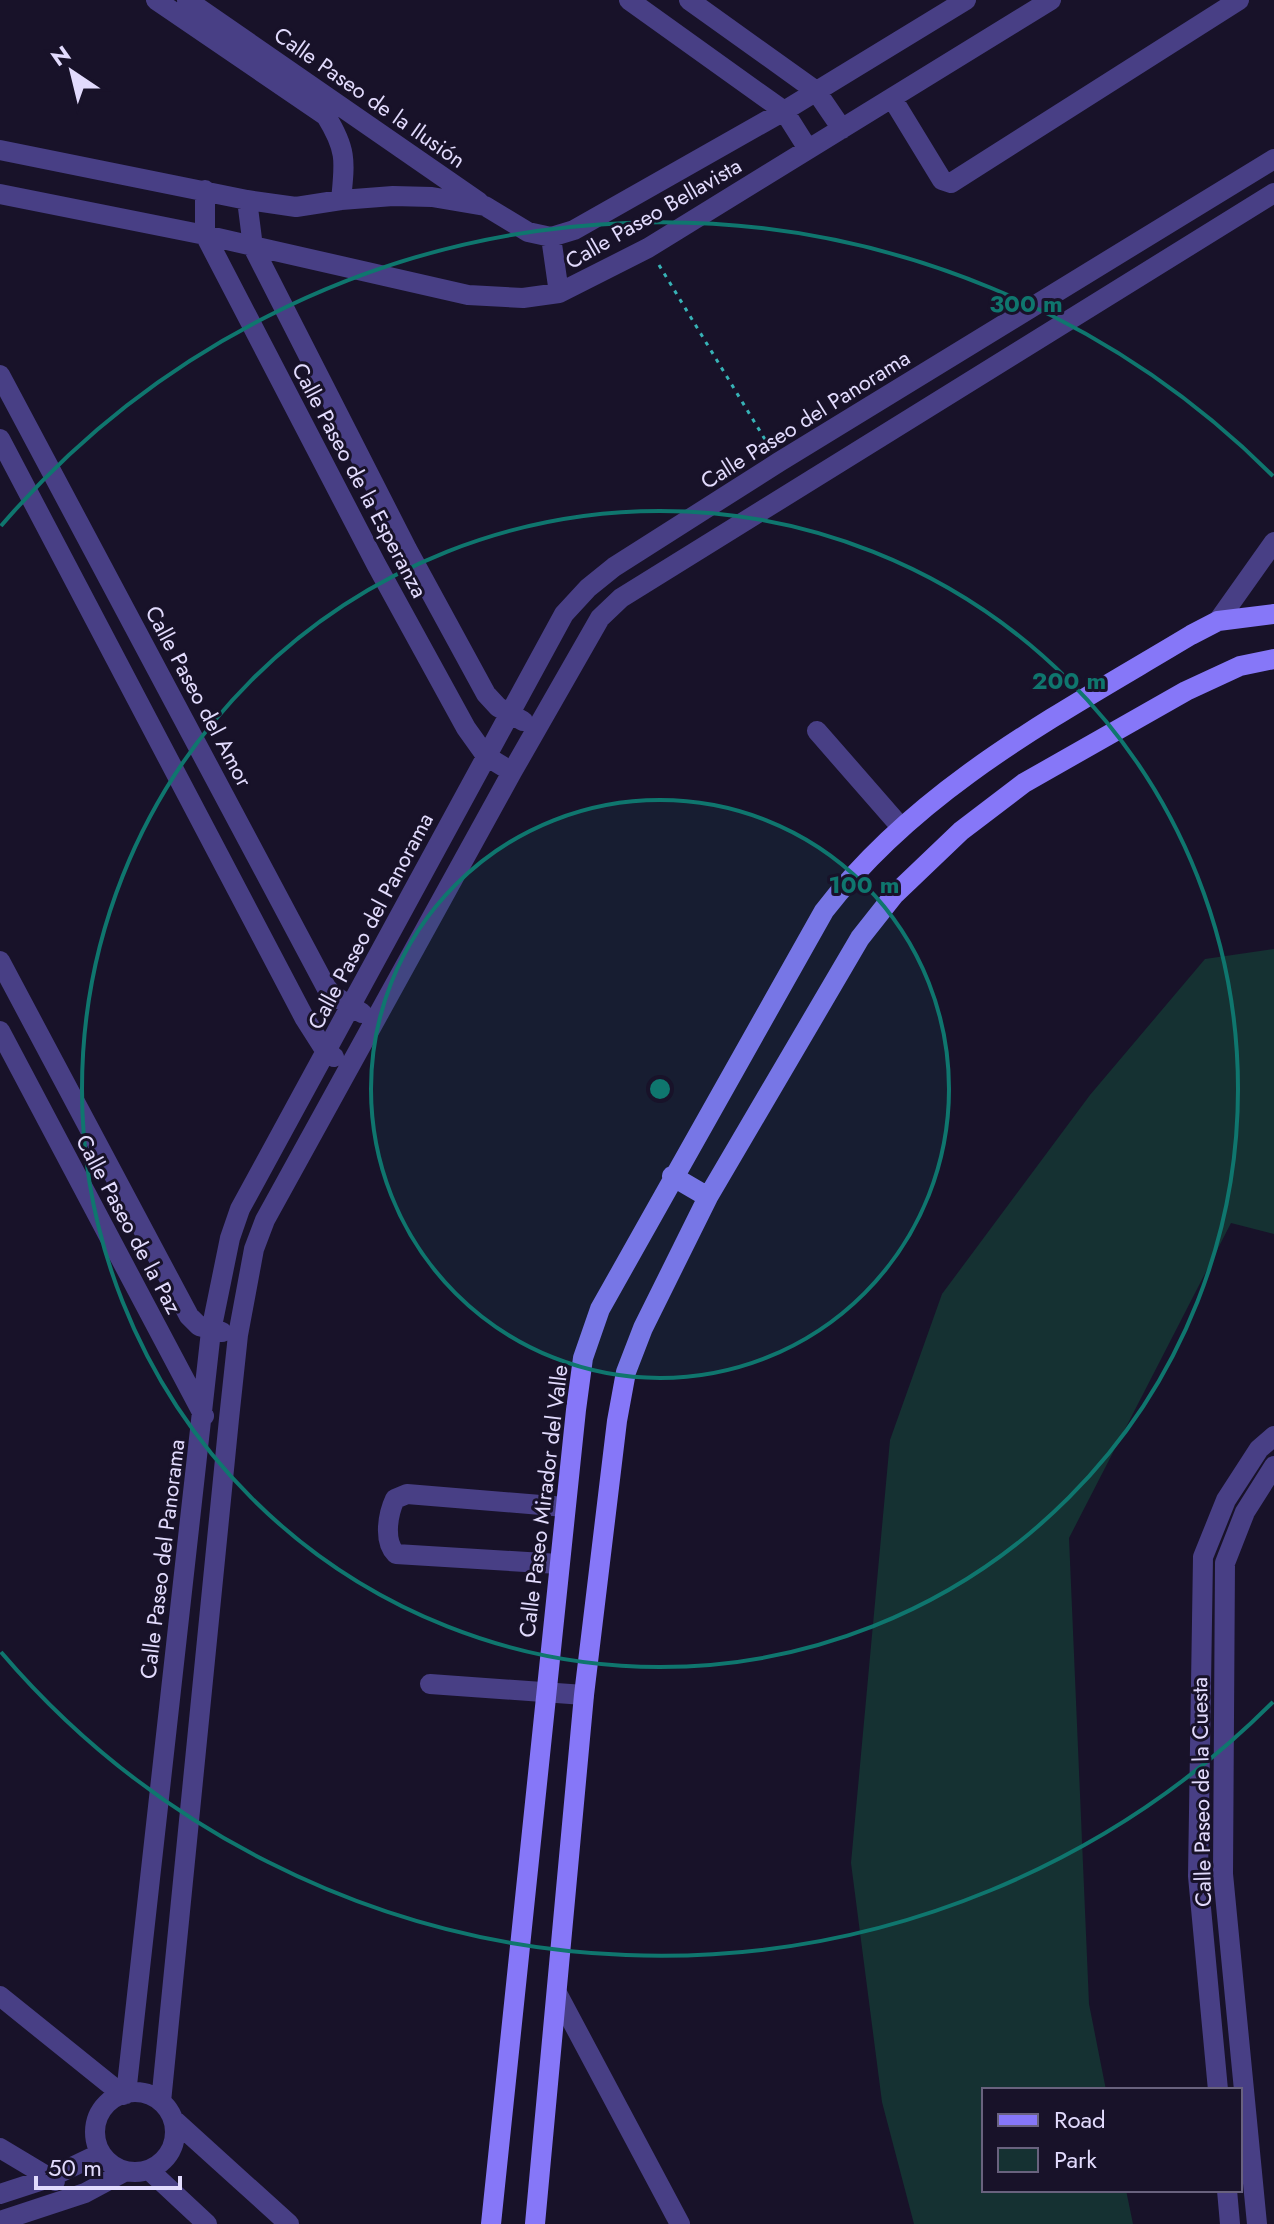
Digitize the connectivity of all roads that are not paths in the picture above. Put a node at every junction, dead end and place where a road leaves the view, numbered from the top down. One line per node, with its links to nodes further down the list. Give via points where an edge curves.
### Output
1 (156, 0): 19 (street, Calle Paseo de la Ilusión, via 326,116 342,141)
2 (187, 0): 20 (street, Calle Paseo de la Ilusión)
3 (629, 0): 10 (street)
4 (689, 0): 8 (street)
5 (966, 0): 8 (street, Calle Paseo Bellavista)
6 (1051, 0): 9 (street, Calle Paseo Bellavista)
7 (1239, 0): 9 (street, via 951,183 942,180)
8 (816, 91): 10 (street, Calle Paseo Bellavista); 11 (street)
9 (892, 98): 11 (street, Calle Paseo Bellavista)
10 (784, 111): 12 (street); 22 (street, Calle Paseo Bellavista, via 574,230)
11 (842, 129): 12 (street, Calle Paseo Bellavista)
12 (808, 149): 24 (street, Calle Paseo Bellavista, via 648,248)
13 (0, 150): 15 (street, Calle Paseo Bellavista)
14 (1274, 159): 31 (street, Calle Paseo del Panorama, via 614,567 564,614)
15 (205, 190): 18 (street, Calle Paseo Bellavista); 21 (street, Calle Paseo de la Esperanza)
16 (1274, 193): 32 (street, via 621,598 600,618)
17 (0, 194): 21 (street, Calle Paseo Bellavista)
18 (247, 200): 19 (street, Calle Paseo Bellavista, via 296,207); 23 (street, Calle Paseo de la Esperanza)
19 (341, 200): 20 (street, Calle Paseo Bellavista, via 432,197)
20 (485, 206): 22 (street, Calle Paseo Bellavista, via 528,232)
21 (205, 235): 23 (street, Calle Paseo Bellavista); 34 (street, Calle Paseo de la Esperanza, via 432,670)
22 (551, 237): 24 (street)
23 (253, 247): 24 (street, Calle Paseo Bellavista, via 468,295 523,298); 31 (street, Calle Paseo de la Esperanza, via 462,652 486,694)
24 (559, 293)
25 (0, 375): 38 (street, Calle Paseo del Amor, via 326,987)
26 (0, 439): 41 (street)
27 (1274, 542): 29 (street)
28 (1274, 614): 29 (street, Calle Paseo Mirador del Valle)
29 (1218, 621): 36 (street, Calle Paseo Mirador del Valle, via 1001,750)
30 (1274, 659): 44 (street, via 1240,666 1186,691 1038,776 934,856 860,938)
31 (511, 715): 32 (street, Calle Paseo de la Esperanza); 34 (street, Calle Paseo del Panorama)
32 (537, 728): 35 (street)
33 (817, 731): 36 (street)
34 (486, 756): 35 (street, Calle Paseo de la Esperanza); 38 (street, Calle Paseo del Panorama)
35 (512, 772): 39 (street)
36 (900, 826): 43 (street, Calle Paseo Mirador del Valle, via 824,911)
37 (0, 961): 45 (street, Calle Paseo de la Paz, via 189,1316)
38 (351, 1007): 39 (street, Calle Paseo del Amor); 41 (street, Calle Paseo del Panorama)
39 (377, 1020): 42 (street)
40 (0, 1031): 47 (street, Calle Paseo de la Paz)
41 (326, 1052): 42 (street); 45 (street, Calle Paseo del Panorama, via 240,1209)
42 (349, 1067): 46 (street, via 265,1220 254,1249)
43 (672, 1176): 44 (street); 50 (street, Calle Paseo Mirador del Valle, via 600,1309 583,1358)
44 (708, 1197): 54 (street, via 626,1372)
45 (211, 1331): 46 (street); 47 (street, Calle Paseo del Panorama)
46 (238, 1335): 48 (street)
47 (203, 1415): 48 (street); 60 (street, Calle Paseo del Panorama)
48 (229, 1419): 61 (street)
49 (1270, 1453): 55 (street, Calle Paseo de la Cuesta, via 1225,1563); 56 (street, Calle Paseo de la Cuesta, via 1226,1500 1203,1557)
50 (565, 1507): 51 (street, Calle Paseo Mirador del Valle); 51 (street, via 407,1494 391,1507 388,1540 396,1554)
51 (559, 1564): 53 (street, Calle Paseo Mirador del Valle)
52 (430, 1684): 53 (street)
53 (545, 1693): 54 (street); 73 (street, Calle Paseo Mirador del Valle)
54 (584, 1695): 57 (street)
55 (1223, 1874): 56 (street); 77 (street, Calle Paseo de la Cuesta)
56 (1198, 1876): 59 (street, Calle Paseo de la Cuesta)
57 (558, 1995): 74 (street); 75 (street)
58 (0, 1996): 60 (street)
59 (1218, 2088)
60 (124, 2094): 61 (street, via 145,2094); 63 (street, via 100,2114 96,2134)
61 (167, 2111): 64 (street, via 175,2129 171,2149); 72 (street)
62 (0, 2148): 66 (street)
63 (101, 2153): 65 (street); 66 (street)
64 (149, 2170): 65 (street); 71 (street)
65 (126, 2171): 68 (street)
66 (49, 2178): 68 (street); 69 (street)
67 (1227, 2192): 76 (street)
68 (85, 2193): 70 (street)
69 (0, 2194)
70 (0, 2221)
71 (207, 2224)
72 (289, 2224)
73 (491, 2224)
74 (535, 2224)
75 (680, 2224)
76 (1230, 2224)
77 (1257, 2224)

